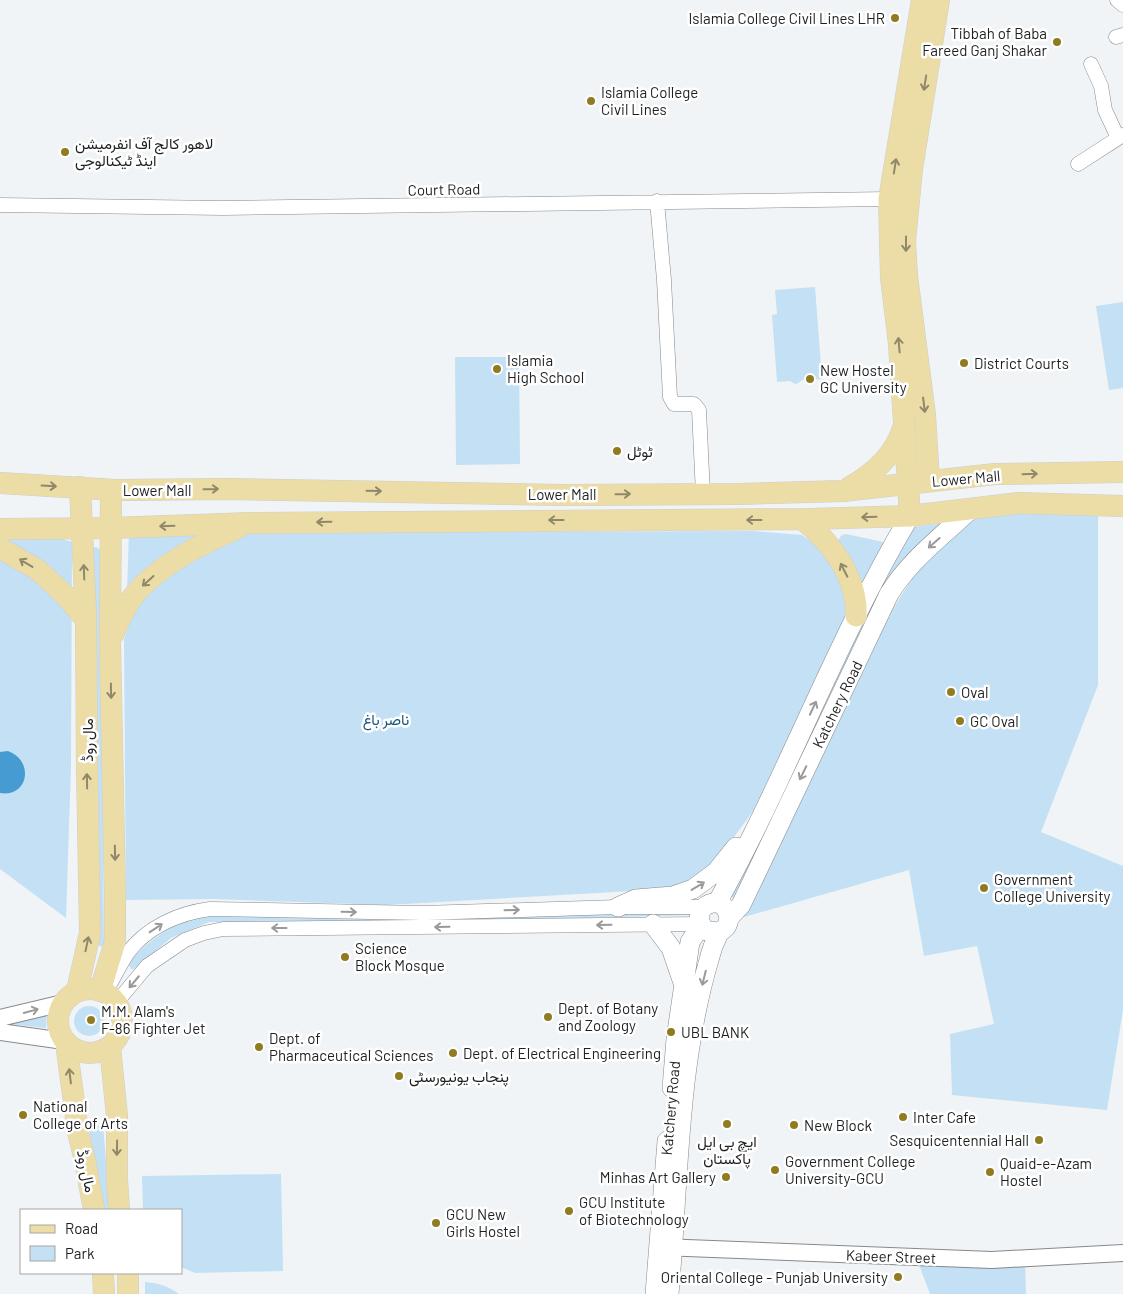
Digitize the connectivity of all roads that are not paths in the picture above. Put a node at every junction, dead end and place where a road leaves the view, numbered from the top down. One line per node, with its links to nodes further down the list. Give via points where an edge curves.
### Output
1 (922, 0): 8 (main road, one-way to 1)
2 (939, 0): 13 (main road, one-way to 13, via 912,169 905,241 925,415)
3 (1117, 0): 4 (street)
4 (1123, 5)
5 (1091, 64): 6 (street, via 1101,86 1105,110)
6 (1120, 136): 7 (street)
7 (1078, 164)
8 (890, 199): 9 (street, Court Road); 11 (main road, one-way to 8, via 891,278)
9 (657, 201): 10 (street, Court Road, via 223,208); 19 (street, via 670,399 676,404 694,404 700,410)
10 (0, 205)
11 (904, 425): 15 (main road); 18 (main road, via 901,437 875,471)
12 (1123, 472): 13 (main road, Lower Mall, one-way to 12, via 995,474)
13 (929, 481): 15 (main road, Lower Mall); 22 (main road)
14 (0, 483): 16 (main road, Lower Mall, one-way to 16)
15 (907, 484): 18 (main road, Lower Mall); 22 (main road)
16 (80, 488): 17 (main road, Lower Mall); 25 (main road, مال روڈ)
17 (111, 490): 19 (main road, Lower Mall, one-way to 19); 26 (main road, مال روڈ)
18 (843, 491): 19 (main road, Lower Mall)
19 (703, 494)
20 (1123, 506): 21 (main road, Lower Mall, via 1019,503)
21 (970, 510): 22 (main road, Lower Mall); 34 (main road, Katchery Road, one-way to 34, via 899,578 741,905)
22 (910, 516): 23 (main road, Lower Mall, one-way to 23); 29 (main road, Katchery Road)
23 (802, 519): 24 (main road, Lower Mall, one-way to 24); 29 (main road, one-way to 23, via 857,602 842,565 812,526)
24 (250, 522): 26 (main road, Lower Mall, one-way to 26); 31 (main road, one-way to 31, via 208,541 149,580 129,603)
25 (82, 528): 26 (main road, Lower Mall); 27 (main road, Lower Mall); 30 (main road, مال روڈ, one-way to 25)
26 (111, 528): 31 (main road, مال روڈ)
27 (0, 529)
28 (0, 548): 30 (main road, one-way to 28, via 38,570)
29 (856, 616): 32 (main road, Katchery Road, one-way to 29)
30 (86, 620): 38 (main road, مال روڈ, one-way to 30, via 90,933)
31 (110, 642): 37 (main road, مال روڈ, one-way to 37, via 115,942)
32 (762, 815): 33 (main road, one-way to 32, via 636,899 673,896 701,884 723,866); 34 (main road, Katchery Road)
33 (618, 907): 34 (street); 37 (street, one-way to 33, via 128,953 140,940 156,927 198,911 423,913)
34 (712, 918): 35 (street); 36 (main road, Katchery Road, via 690,942); 45 (main road, one-way to 45, via 708,962 690,1042)
35 (653, 924): 36 (main road, via 671,948); 37 (street, one-way to 37, via 223,929 185,940)
36 (684, 984): 45 (main road, Katchery Road, via 676,1039)
37 (107, 995): 38 (main road, via 92,989); 42 (main road, via 120,1010 122,1026)
38 (70, 997): 39 (street, one-way to 38); 41 (main road, via 60,1009 57,1022)
39 (0, 1018)
40 (0, 1032): 41 (street)
41 (65, 1042): 42 (main road, via 74,1050 92,1054); 43 (main road, مال روڈ, one-way to 41)
42 (110, 1047): 44 (main road, مال روڈ, one-way to 44, via 117,1116)
43 (94, 1209)
44 (119, 1209)
45 (666, 1247): 46 (street, Kabeer Street, via 992,1260); 51 (main road, Katchery Road); 52 (main road)
46 (1123, 1253)
47 (103, 1274): 49 (main road)
48 (128, 1274): 50 (main road)
49 (104, 1294)
50 (128, 1294)
51 (655, 1294)
52 (669, 1294)

